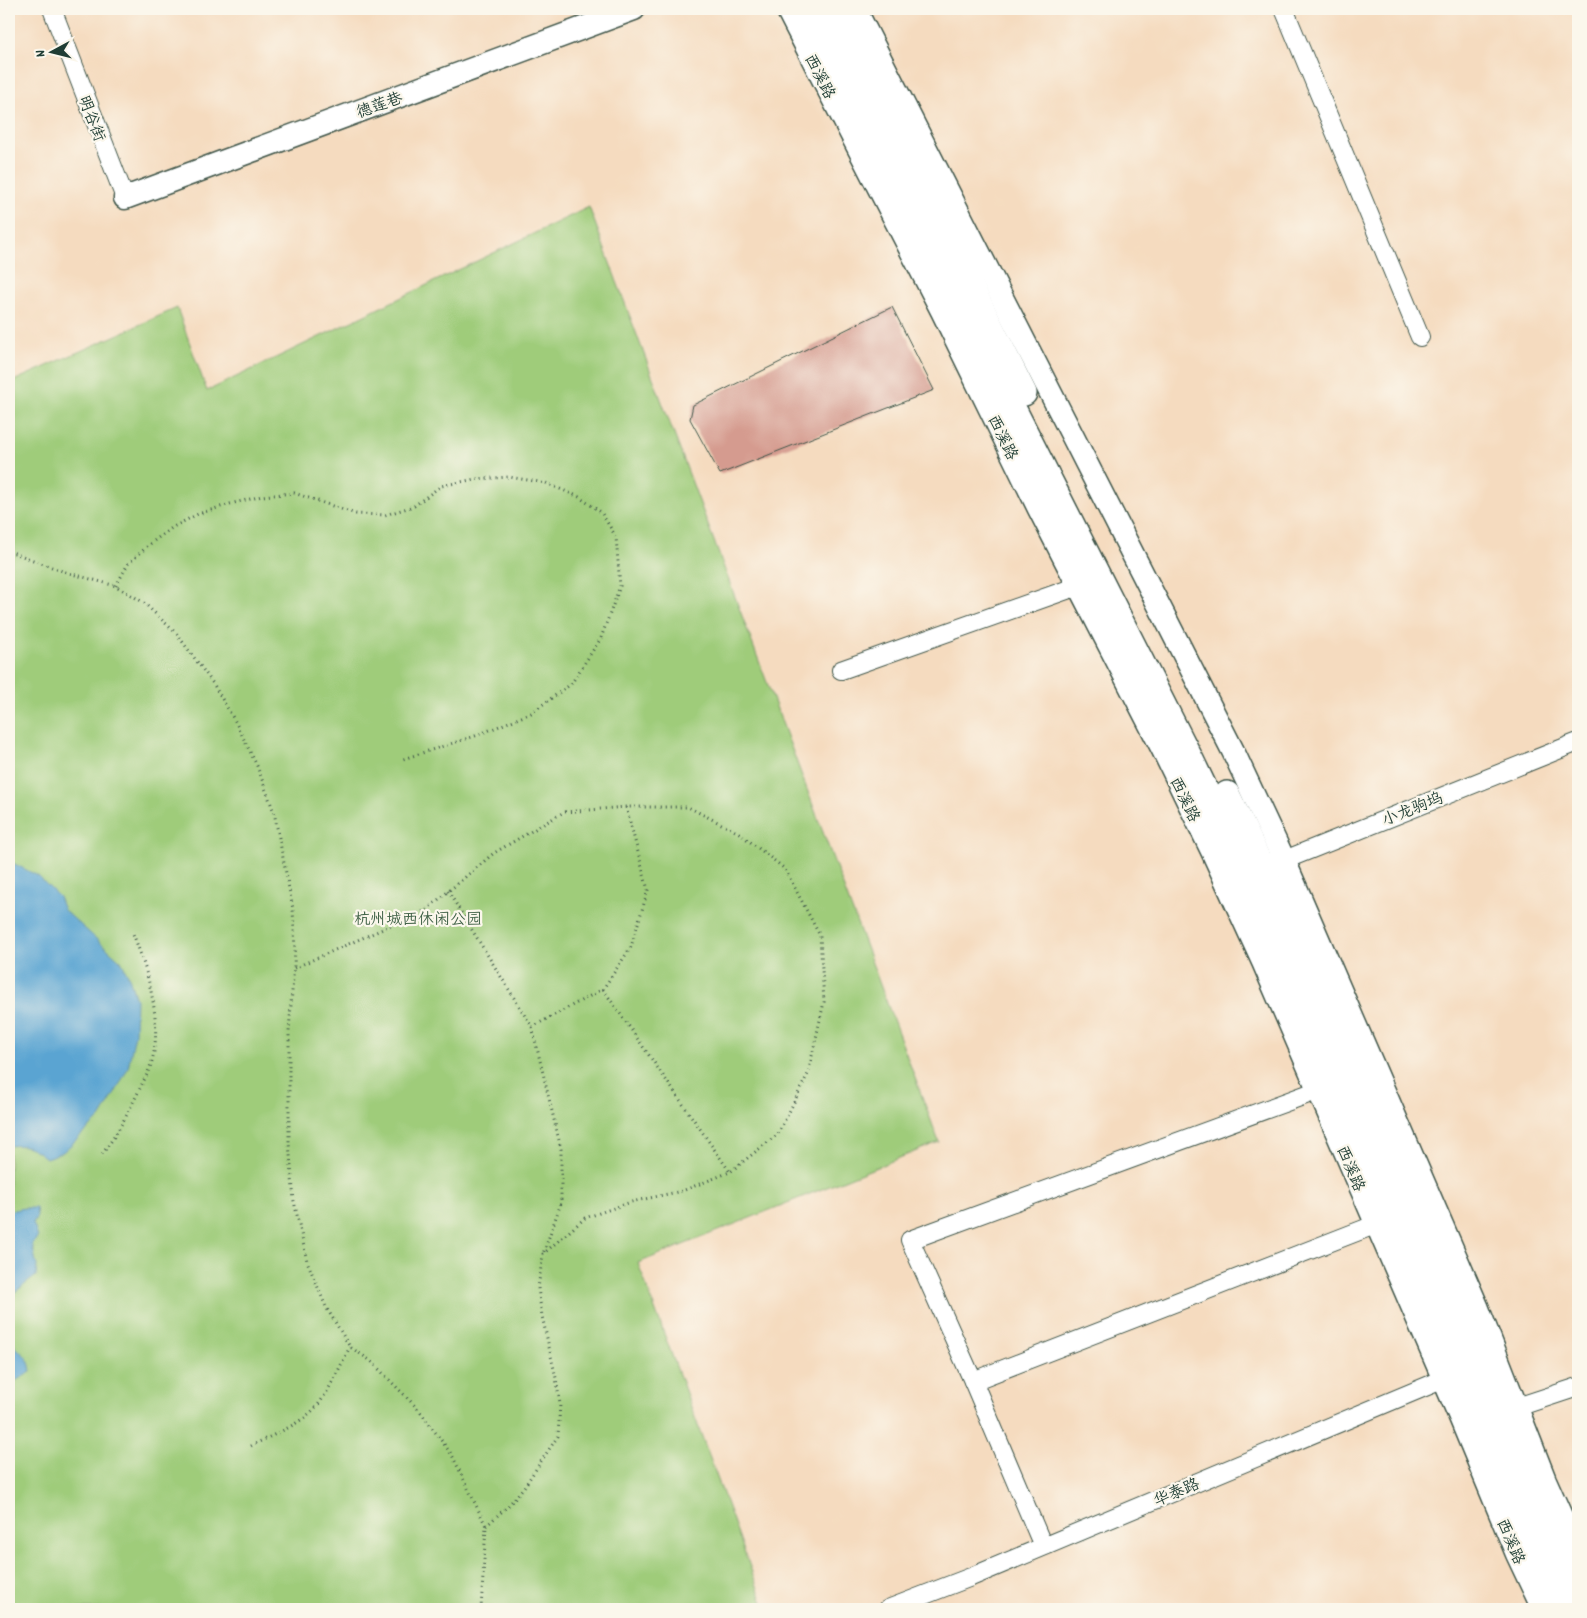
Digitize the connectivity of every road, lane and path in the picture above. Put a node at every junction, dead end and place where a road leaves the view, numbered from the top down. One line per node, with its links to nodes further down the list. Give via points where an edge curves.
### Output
1 (52, 9): 8 (street, 明谷街)
2 (634, 9): 8 (street, 德莲巷)
3 (787, 9): 12 (street, 西溪路)
4 (811, 9): 17 (main road, 西溪路, via 1190,758)
5 (832, 9): 17 (main road, 西溪路)
6 (855, 9): 17 (street, 西溪路, via 1233,751)
7 (1284, 9): 9 (street)
8 (124, 198)
9 (1420, 337)
10 (9, 551): 11 (path, via 65,572)
11 (116, 586): 15 (path, via 128,564 173,527 198,514 262,496 294,492 356,514 386,515 414,506 441,486 474,479 509,477 546,483 579,496 601,512 616,536 620,586 601,638 571,684 531,713 475,736); 20 (path, via 143,602 177,634 214,685 257,766 274,812 293,908)
12 (1078, 586): 13 (street); 23 (street, 西溪路, via 1212,851)
13 (841, 670)
14 (1578, 742): 17 (street, 小龙驹坞)
15 (400, 760)
16 (626, 807): 18 (path, via 564,812 494,853); 21 (path, via 648,890 631,947); 25 (path, via 688,807 739,833 785,869 820,936 824,1002 808,1074 778,1134)
17 (1264, 868): 29 (main road, 西溪路); 32 (main road, 西溪路)
18 (448, 891): 20 (path, via 426,910); 22 (path)
19 (132, 931): 24 (path, via 152,998 154,1047 135,1102)
20 (294, 968): 28 (path, via 288,1084 294,1201 307,1261 326,1307)
21 (603, 989): 22 (path); 25 (path)
22 (532, 1027): 27 (path, via 561,1149 561,1203)
23 (1319, 1090): 26 (street, 西溪路); 30 (street, via 910,1240)
24 (102, 1154)
25 (730, 1172): 27 (path, via 682,1191 631,1202 585,1218)
26 (1376, 1224): 29 (street, 西溪路); 30 (street)
27 (543, 1254): 34 (path, via 538,1288 560,1404 558,1436 524,1487)
28 (350, 1347): 33 (path, via 315,1408 287,1428); 34 (path, via 371,1361 419,1410 452,1455)
29 (1454, 1375): 35 (street, 华泰路); 40 (street, 西溪路, via 1517,1554); 41 (main road, 西溪路)
30 (973, 1381): 35 (street)
31 (1578, 1387): 32 (street)
32 (1509, 1410): 36 (street, 西溪路); 37 (main road, 西溪路, via 1560,1561)
33 (250, 1446)
34 (486, 1526): 38 (path)
35 (1043, 1546): 39 (street, 华泰路)
36 (1578, 1554)
37 (1578, 1595)
38 (481, 1609)
39 (888, 1609)
40 (1543, 1609)
41 (1563, 1609)

